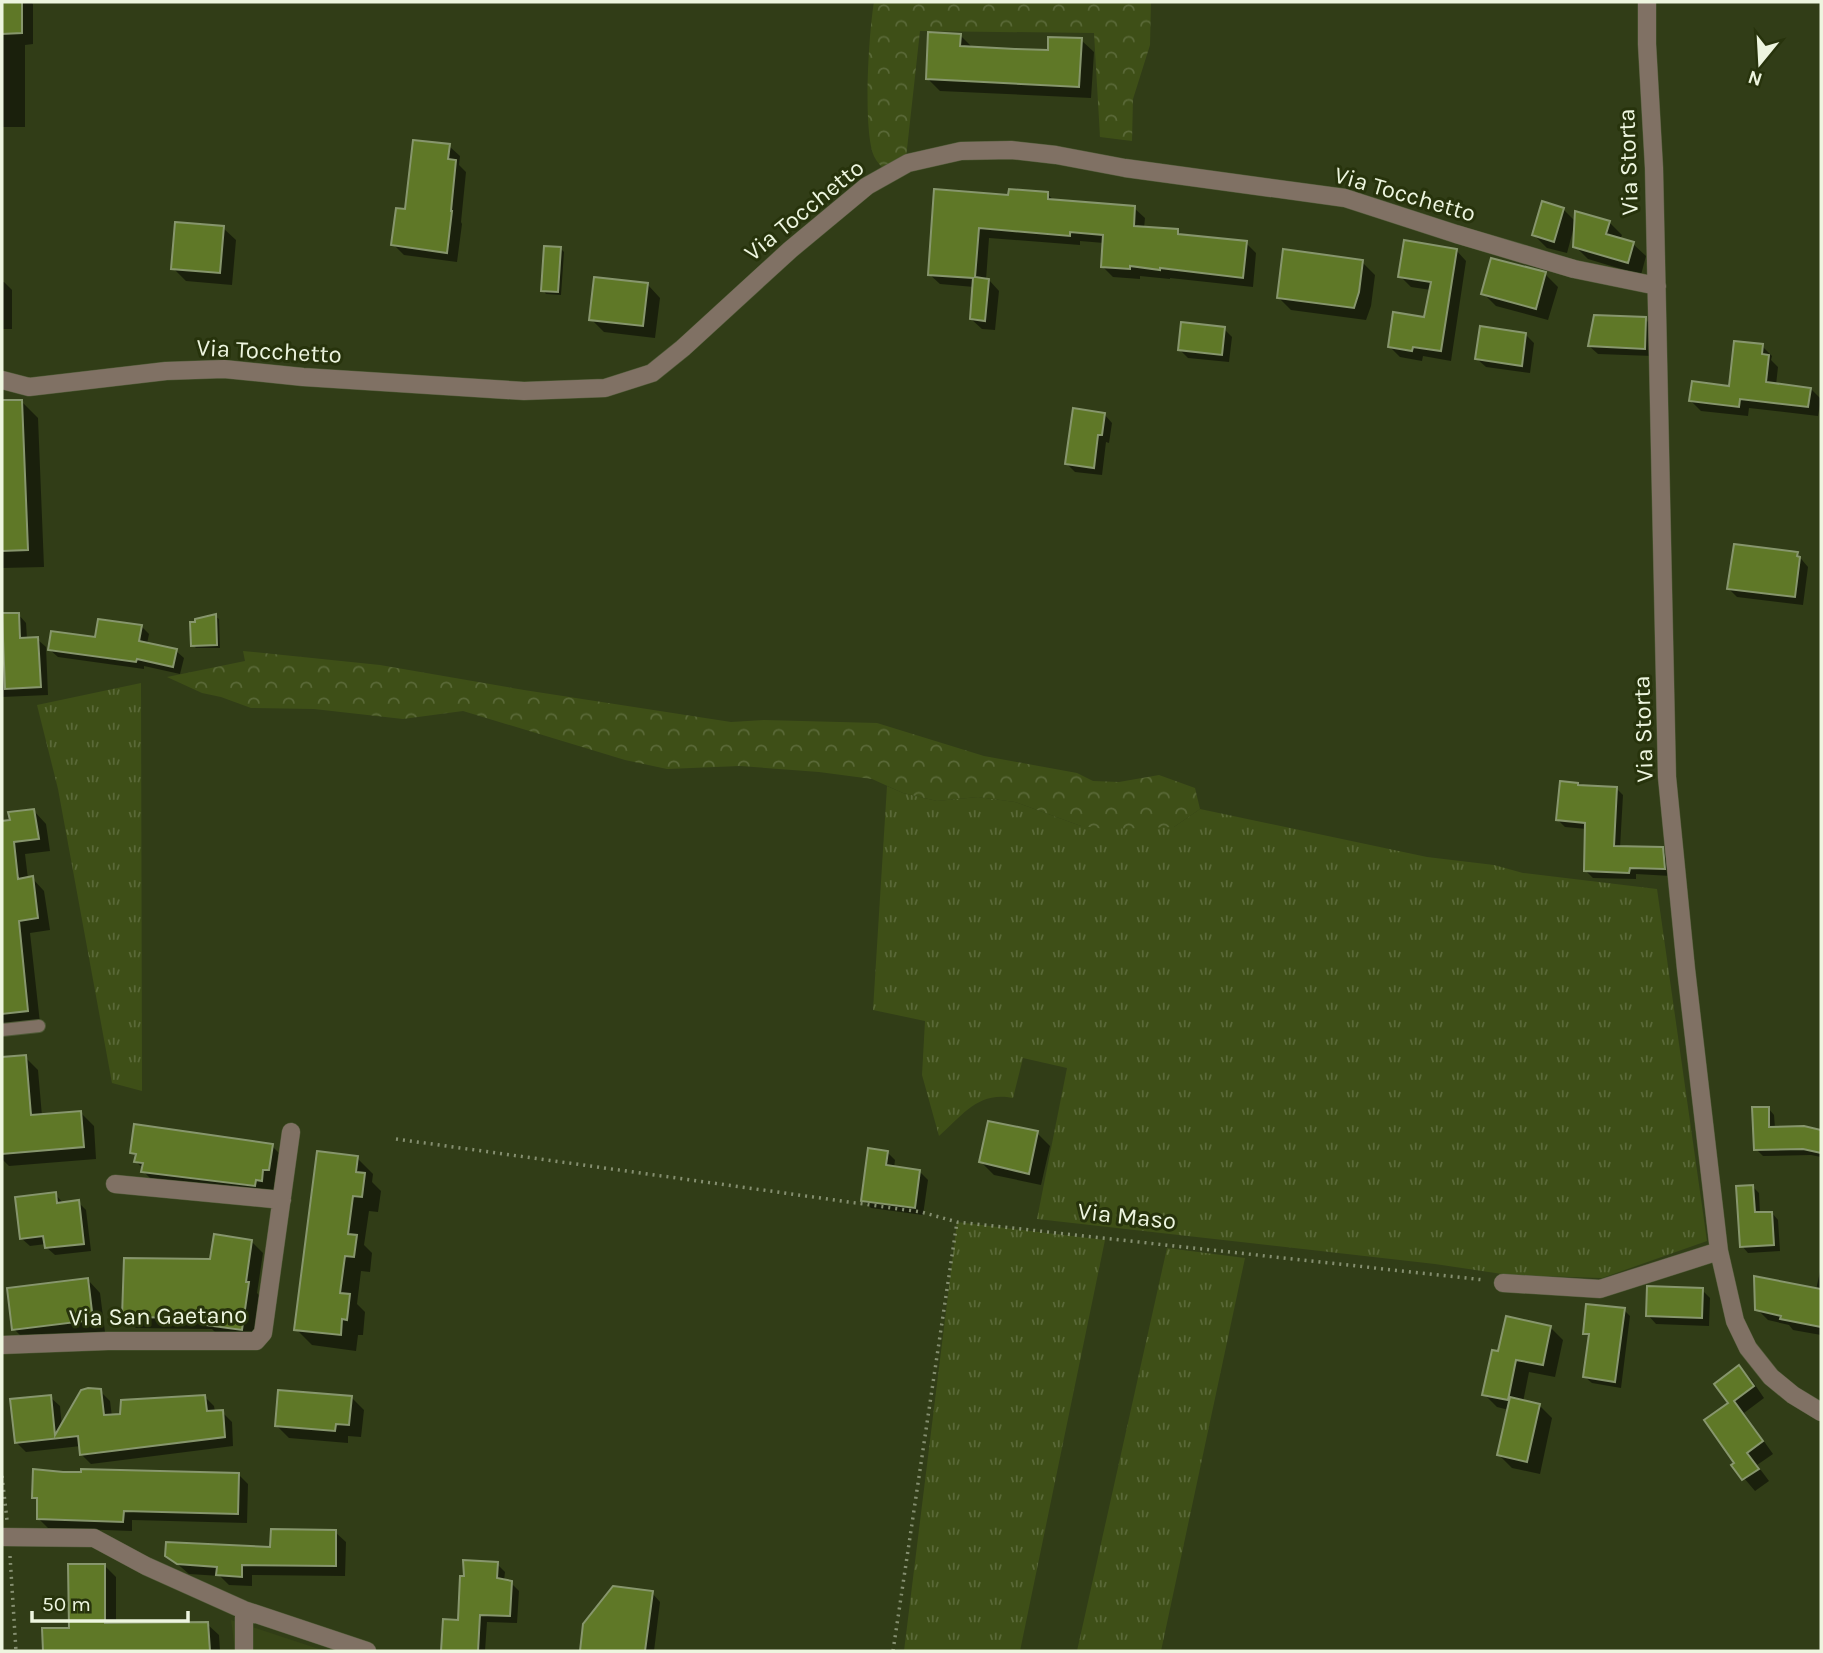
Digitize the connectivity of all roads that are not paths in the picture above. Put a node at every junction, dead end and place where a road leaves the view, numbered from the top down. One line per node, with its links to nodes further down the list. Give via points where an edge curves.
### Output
1 (1647, 2): 2 (street, Via Storta)
2 (1657, 286): 3 (street, Via Tocchetto, via 1574,269 1345,198 1056,155 961,151 908,163 867,186 652,373 605,388 524,391 224,369 29,387); 9 (street, Via Storta, via 1667,777)
3 (2, 380)
4 (39, 1026): 5 (lane)
5 (2, 1030)
6 (291, 1132): 8 (street, Via San Gaetano)
7 (115, 1184): 8 (street)
8 (282, 1200): 11 (street, Via San Gaetano, via 263,1333 256,1341)
9 (1718, 1251): 10 (street, via 1600,1289); 12 (street, Via Storta, via 1735,1321 1748,1348 1771,1377)
10 (1503, 1283)
11 (2, 1345)
12 (1821, 1412)
13 (6, 1536): 14 (street, via 94,1538)
14 (244, 1611): 15 (street); 16 (street)
15 (244, 1651)
16 (367, 1651)

